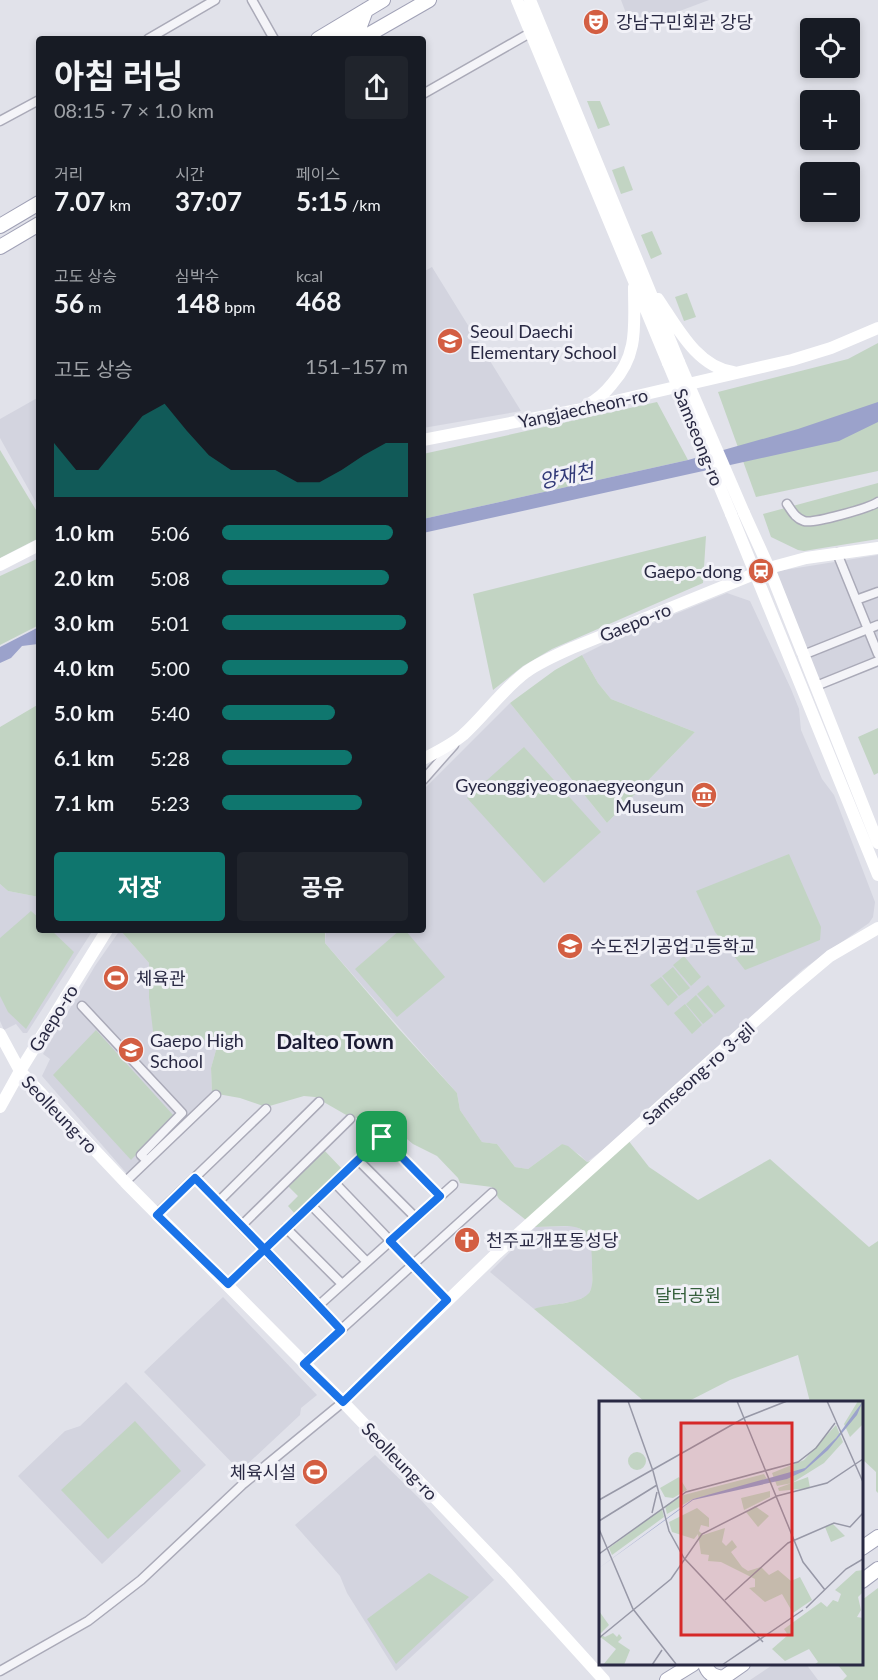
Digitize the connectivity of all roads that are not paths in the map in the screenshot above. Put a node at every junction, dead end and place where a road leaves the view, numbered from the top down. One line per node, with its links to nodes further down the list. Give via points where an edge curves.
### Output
1 (215, 0): 9 (street)
2 (252, 0): 10 (street)
3 (383, 0): 7 (main road)
4 (429, 0): 13 (main road)
5 (517, 0): 8 (street, Samseong-ro)
6 (530, 0): 21 (street, Samseong-ro)
7 (366, 10): 11 (main road); 12 (main road, via 360,26)
8 (530, 33): 14 (street); 21 (street, Samseong-ro)
9 (153, 36)
10 (272, 36)
11 (323, 36)
12 (345, 36)
13 (366, 36)
14 (426, 92)
15 (36, 102): 16 (street)
16 (0, 122)
17 (36, 204): 18 (main road)
18 (2, 221)
19 (36, 226): 20 (main road)
20 (0, 247)
21 (638, 279): 23 (street, Samseong-ro); 24 (street, via 702,358); 25 (street, via 628,361 597,400)
22 (878, 328): 24 (street, Yangjaecheon-ro, via 831,348)
23 (674, 362): 33 (street, Samseong-ro, bridge); 34 (street, Samseong-ro, bridge)
24 (738, 373): 25 (street, Yangjaecheon-ro)
25 (578, 410): 26 (street, Yangjaecheon-ro)
26 (426, 439)
27 (878, 501): 28 (street, via 860,510 807,522 796,517)
28 (787, 504)
29 (36, 547): 32 (street)
30 (878, 548): 31 (street, Gaepo-ro)
31 (837, 553): 33 (street, Gaepo-ro); 36 (street)
32 (0, 565)
33 (769, 568): 34 (street, Gaepo-ro); 40 (street, Samseong-ro)
34 (755, 573): 43 (street, Gaepo-ro, via 543,662 505,691); 47 (street, Samseong-ro)
35 (878, 592): 36 (street)
36 (855, 600): 38 (street)
37 (878, 625): 38 (street)
38 (867, 629): 39 (street); 40 (street)
39 (878, 654)
40 (803, 655): 42 (street, Samseong-ro)
41 (878, 661): 42 (street)
42 (816, 686): 46 (street, Samseong-ro)
43 (461, 736): 44 (street, Gaepo-ro); 45 (street)
44 (426, 758)
45 (426, 777)
46 (878, 843)
47 (878, 875)
48 (878, 928): 78 (street, Samseong-ro 3-gil, via 830,956 793,987)
49 (105, 933): 52 (street, Gaepo-ro)
50 (82, 1006): 58 (street, via 182,1113 141,1155)
51 (0, 1034): 52 (street, Seolleung-ro)
52 (20, 1071): 55 (street, Gaepo-ro); 61 (street, Seolleung-ro)
53 (216, 1095): 61 (street)
54 (319, 1102): 66 (street)
55 (0, 1107)
56 (266, 1108): 60 (street)
57 (350, 1119): 70 (street)
58 (145, 1159)
59 (358, 1160): 62 (street); 65 (street, via 386,1133); 69 (street)
60 (195, 1178): 66 (street); 68 (street)
61 (125, 1182): 68 (street, Seolleung-ro)
62 (334, 1182): 67 (street); 72 (street)
63 (453, 1185): 65 (street)
64 (492, 1193): 75 (street)
65 (440, 1196): 69 (street)
66 (218, 1202): 70 (street)
67 (311, 1205): 71 (street); 74 (street)
68 (157, 1215): 76 (street, Seolleung-ro)
69 (416, 1218): 72 (street)
70 (241, 1226): 73 (street)
71 (286, 1228): 73 (street); 77 (street)
72 (390, 1241): 74 (street); 75 (street)
73 (264, 1250): 76 (street); 79 (street)
74 (367, 1262): 77 (street)
75 (413, 1265): 78 (street); 80 (street)
76 (228, 1284): 81 (street, Seolleung-ro)
77 (342, 1284): 79 (street)
78 (447, 1300): 82 (street, Samseong-ro 3-gil)
79 (318, 1306): 80 (street)
80 (341, 1330): 81 (street)
81 (304, 1364): 82 (street, Seolleung-ro)
82 (343, 1402): 90 (street, via 242,1485 141,1580 88,1621); 92 (street, Seolleung-ro)
83 (878, 1537): 84 (main road)
84 (863, 1547)
85 (878, 1569): 86 (main road)
86 (863, 1580)
87 (691, 1665): 93 (main road)
88 (705, 1665): 91 (main road, via 712,1676)
89 (742, 1665): 91 (main road)
90 (0, 1671)
91 (721, 1679)
92 (604, 1680)
93 (667, 1680)

